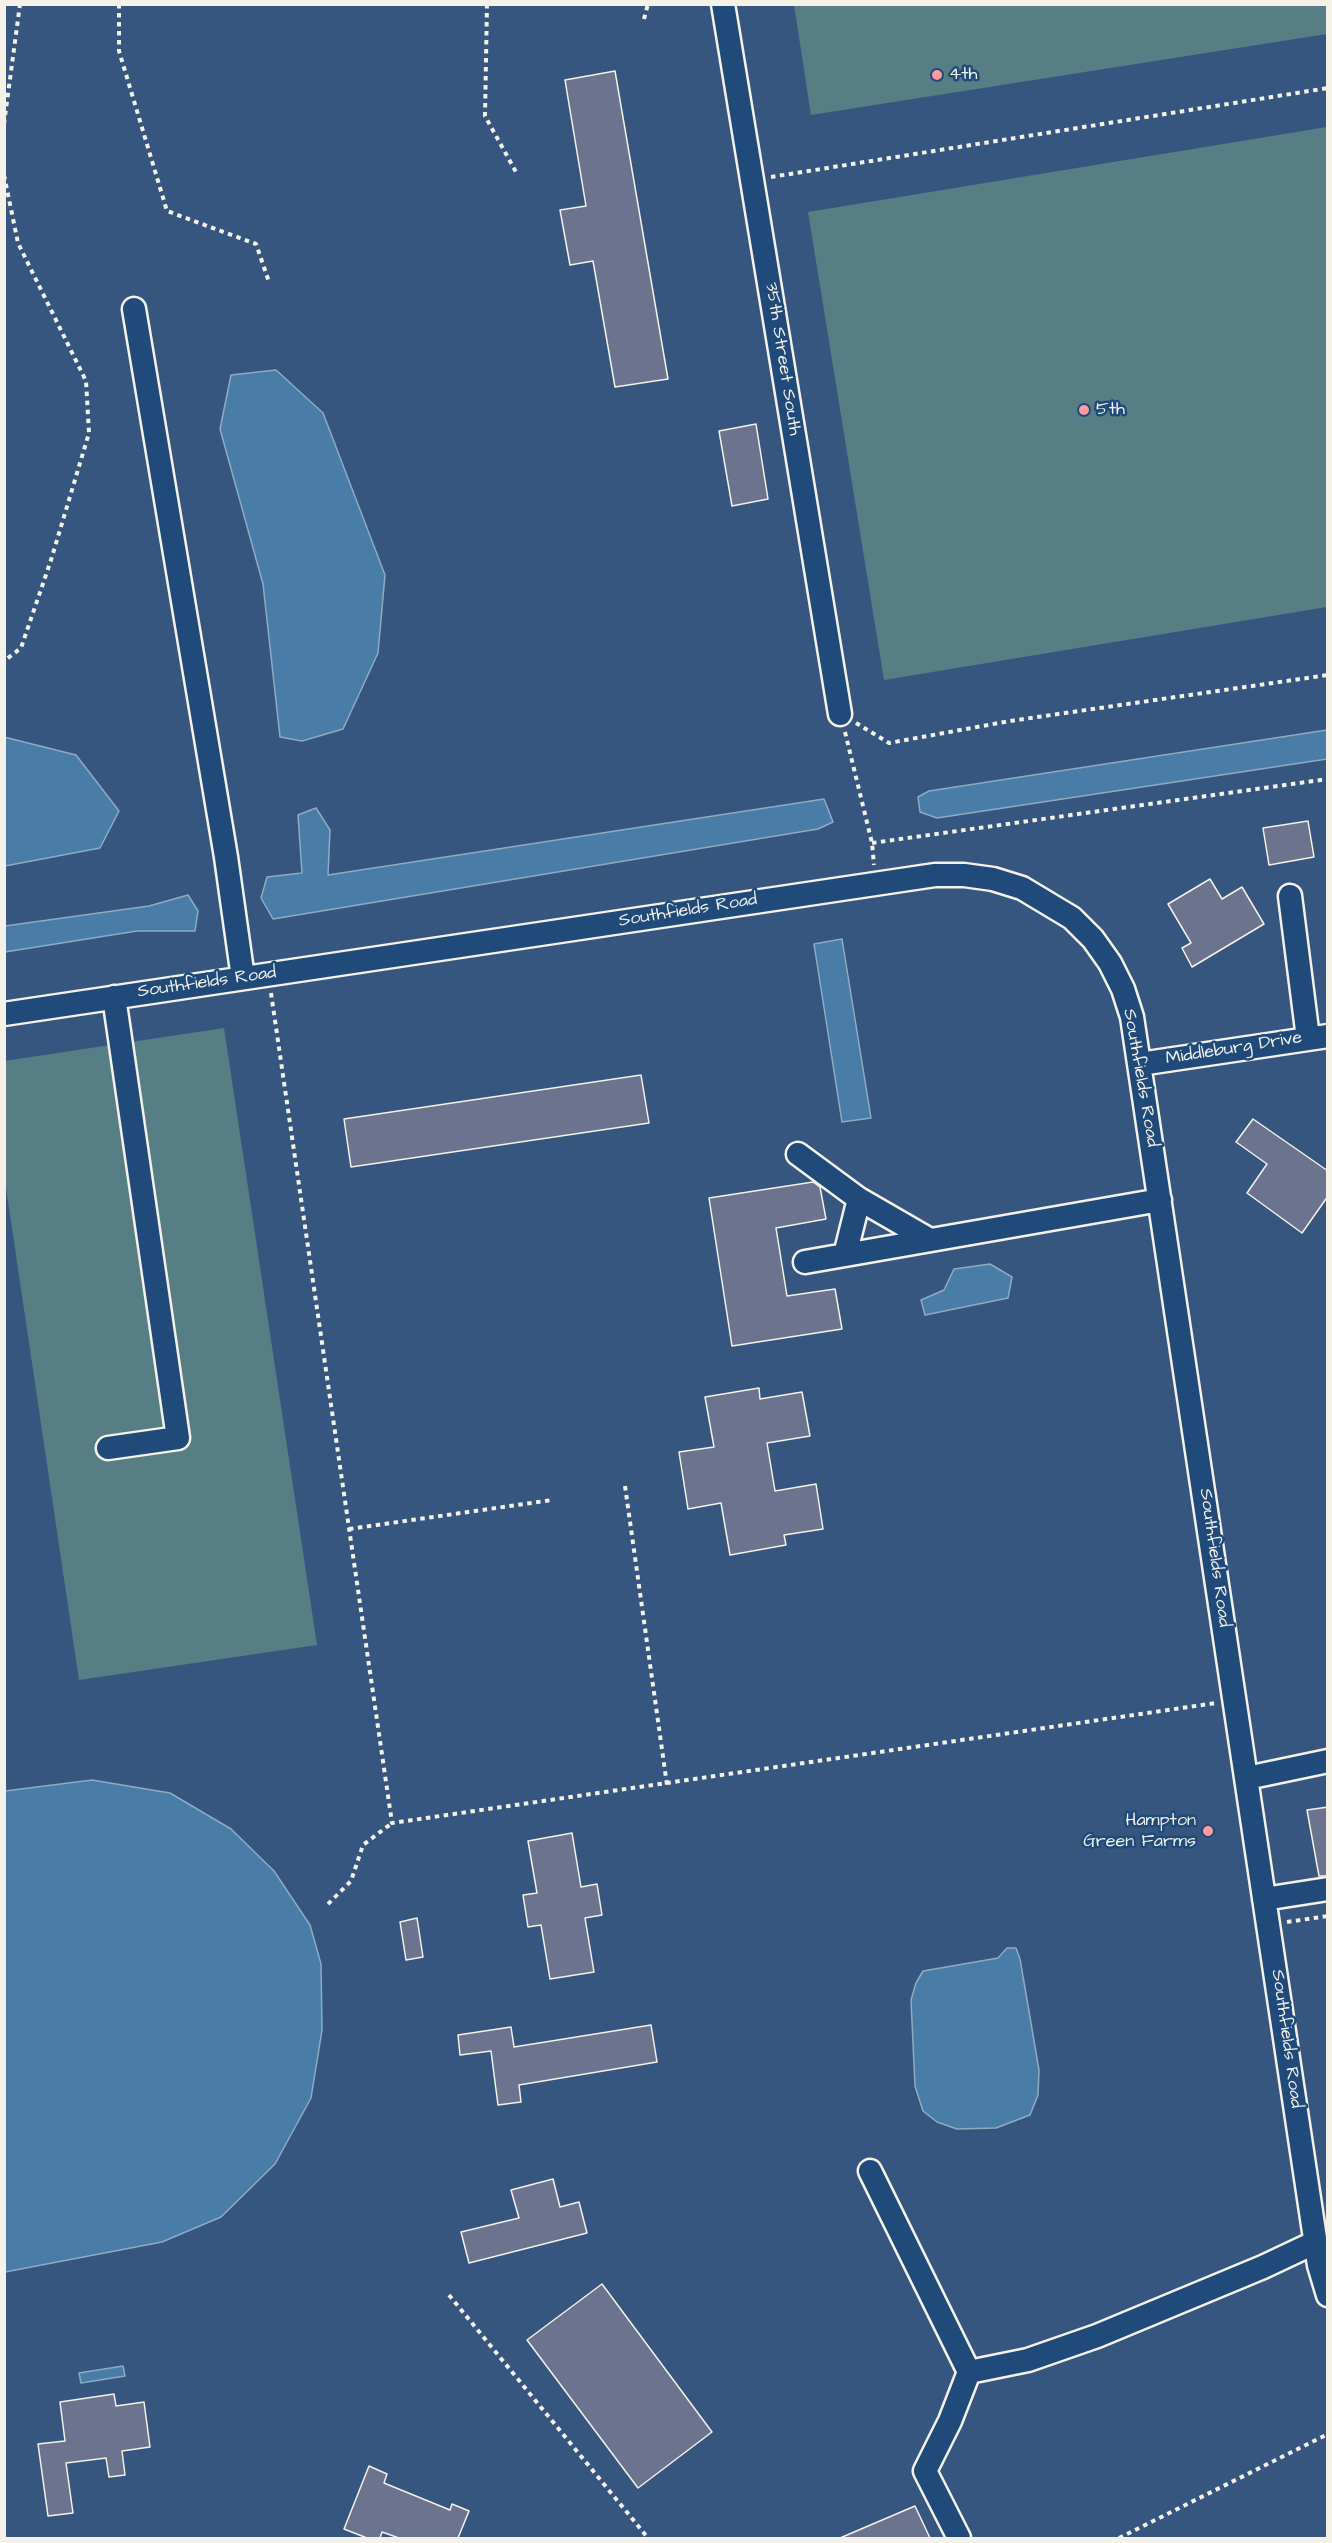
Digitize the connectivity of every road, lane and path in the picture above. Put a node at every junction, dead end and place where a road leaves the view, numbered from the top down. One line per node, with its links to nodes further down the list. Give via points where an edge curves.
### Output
1 (20, 4): 8 (path)
2 (119, 4): 12 (path, via 119,51 167,212 255,244)
3 (487, 4): 9 (path, via 485,116)
4 (648, 4): 6 (path)
5 (723, 4): 11 (street, 35th Street South)
6 (644, 19)
7 (1328, 88): 11 (path)
8 (4, 124)
9 (516, 172)
10 (4, 175): 14 (path, via 18,243 86,381 89,433 21,648)
11 (752, 180): 16 (street, 35th Street South)
12 (269, 282)
13 (134, 309): 22 (street)
14 (4, 661)
15 (1328, 675): 16 (path, via 1010,720 889,743)
16 (840, 714): 18 (path)
17 (1328, 779): 18 (path)
18 (872, 843): 19 (path)
19 (876, 883): 21 (street, Southfields Road); 26 (street, Southfields Road, via 964,875 1003,882 1047,901 1072,918 1093,939 1123,989)
20 (1290, 896): 25 (street)
21 (268, 974): 22 (street, Southfields Road); 36 (path)
22 (243, 978): 23 (street, Southfields Road)
23 (114, 997): 24 (street, Southfields Road); 33 (street, via 178,1438)
24 (4, 1014)
25 (1318, 1037): 26 (street, Middleburg Drive)
26 (1140, 1064): 29 (street, Southfields Road)
27 (798, 1154): 28 (street)
28 (859, 1199): 30 (street); 31 (street)
29 (1160, 1200): 30 (street); 37 (street, Southfields Road)
30 (930, 1240): 31 (street)
31 (845, 1255): 32 (street)
32 (805, 1262)
33 (108, 1448)
34 (625, 1486): 40 (path)
35 (552, 1500): 36 (path)
36 (349, 1529): 41 (path)
37 (1235, 1701): 39 (street, Southfields Road); 40 (path)
38 (1328, 1761): 39 (street)
39 (1246, 1778): 43 (street, Southfields Road)
40 (667, 1785): 41 (path)
41 (392, 1823): 44 (path, via 363,1845 351,1881)
42 (1328, 1888): 43 (street)
43 (1264, 1899): 46 (street, Southfields Road)
44 (327, 1904)
45 (1328, 1916): 46 (path)
46 (1269, 1925): 48 (street, Southfields Road)
47 (870, 2171): 51 (street)
48 (1316, 2242): 50 (street, Southfields Road); 51 (street, via 1096,2336 1028,2360)
49 (449, 2295): 53 (path)
50 (1328, 2295)
51 (969, 2372): 54 (street, via 925,2471)
52 (1328, 2434): 55 (path)
53 (648, 2538)
54 (959, 2538)
55 (1119, 2538)

